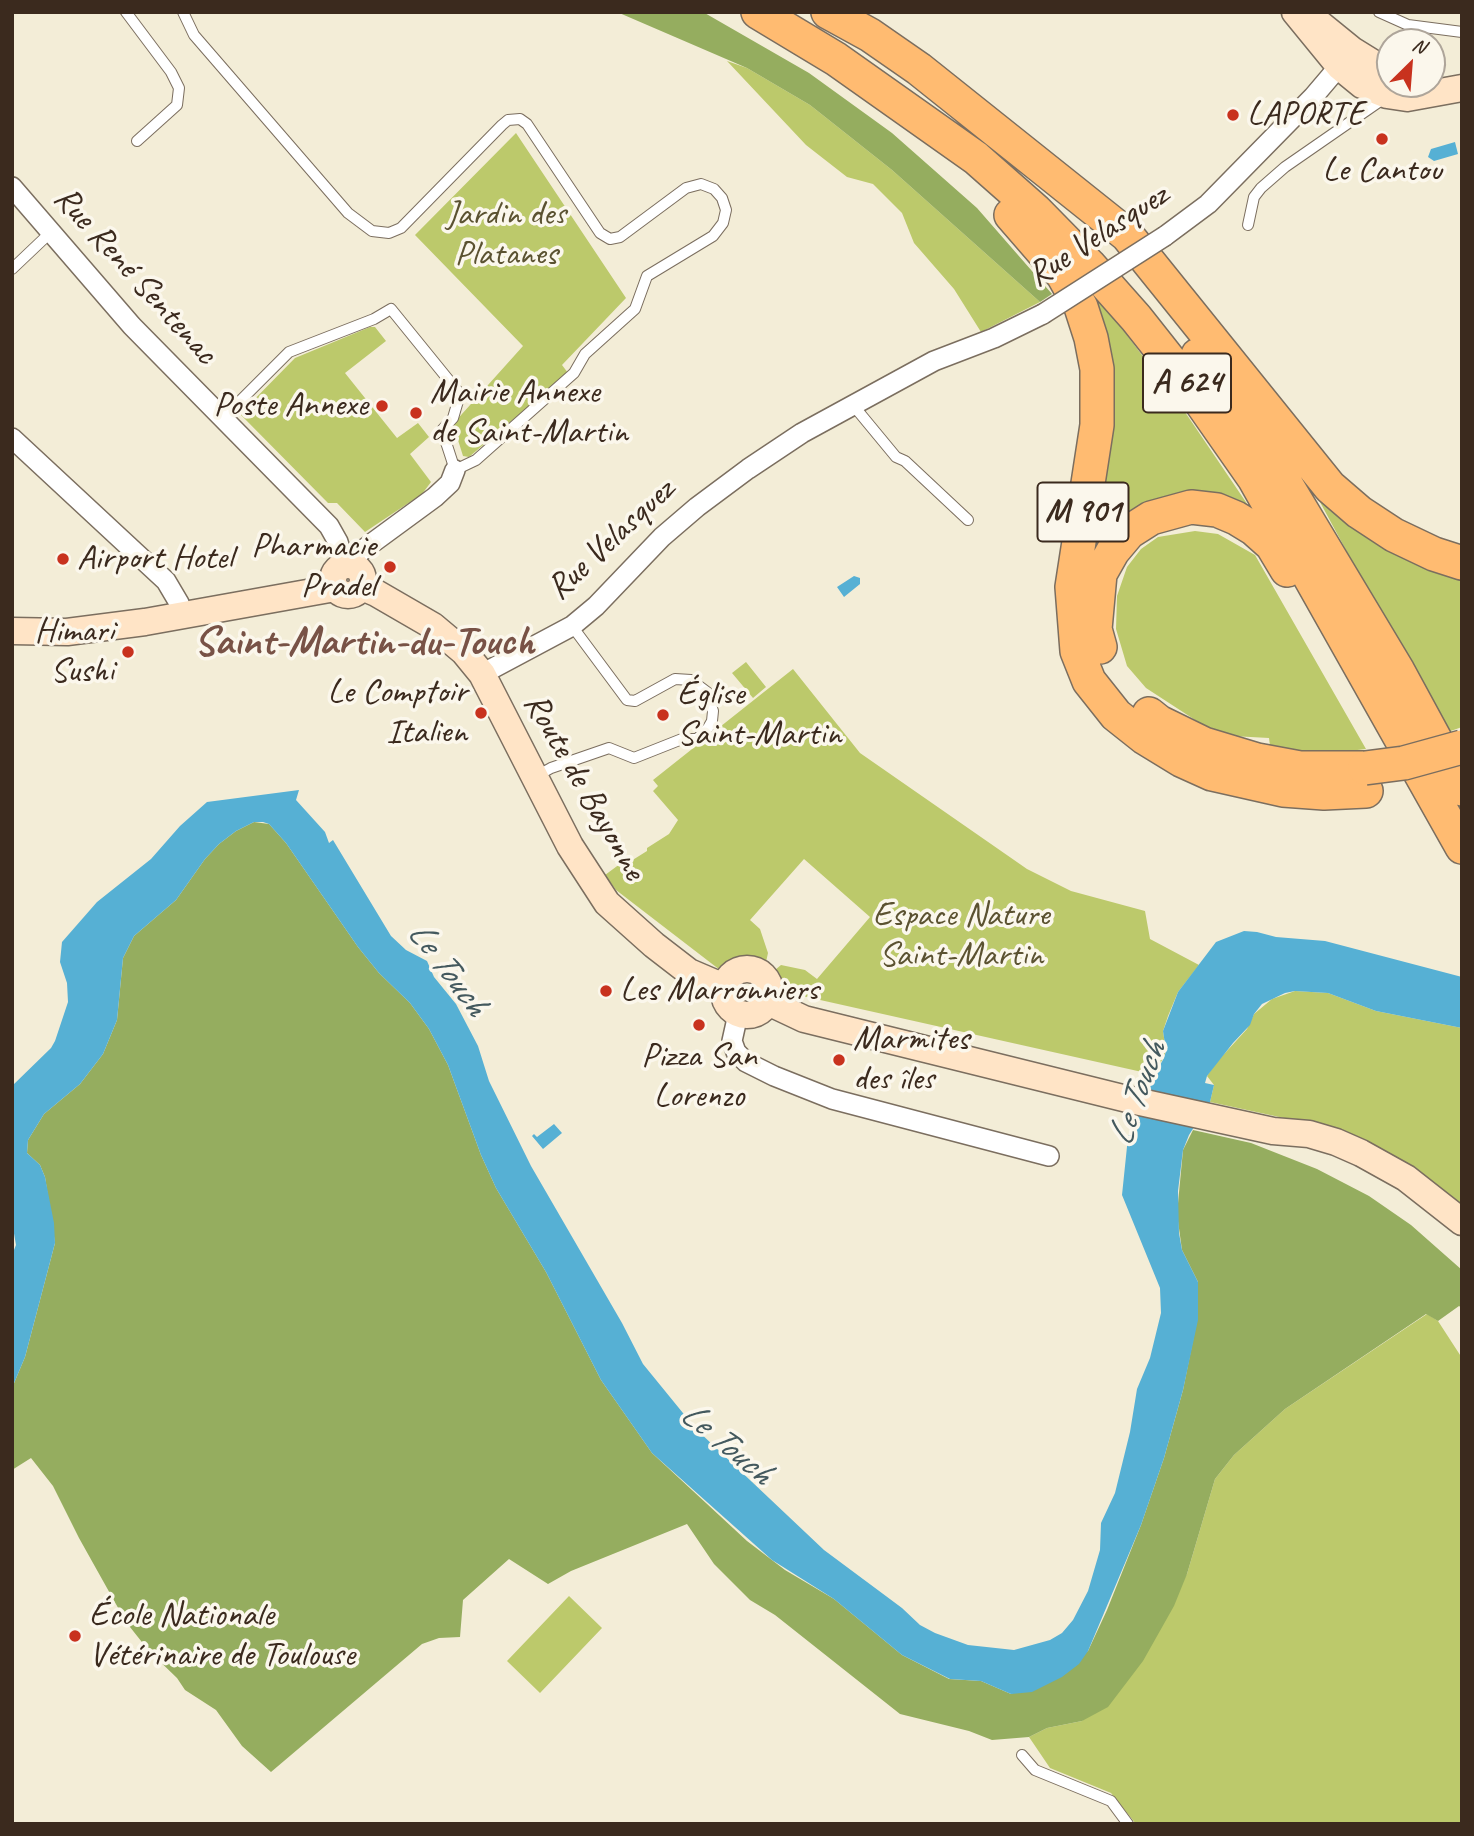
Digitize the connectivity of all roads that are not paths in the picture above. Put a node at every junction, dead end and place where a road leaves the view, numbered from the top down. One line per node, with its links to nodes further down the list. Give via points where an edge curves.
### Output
1 (126, 12): 15 (lane, via 179,88 177,106)
2 (183, 12): 23 (lane, via 194,35 348,213 372,231 388,233 401,228 508,120 527,124 600,233 610,239 620,237 686,188 701,184 722,198 726,210 723,223 713,236 647,276 635,309 585,354 574,373 476,460)
3 (758, 12): 13 (highway, A 624)
4 (828, 12): 14 (highway, A 624, via 910,62)
5 (1295, 12): 9 (street)
6 (1309, 12): 9 (street)
7 (1379, 12): 8 (lane, via 1408,25)
8 (1462, 32)
9 (1346, 58): 10 (street); 11 (street, via 1362,85); 20 (street, Rue Velasquez, bridge, via 1208,204 1165,236 1043,314 934,361)
10 (1376, 64)
11 (1376, 88)
12 (1378, 98): 17 (lane, via 1261,188 1254,197)
13 (898, 102): 31 (highway, A 624, via 976,158 1036,211 1136,318 1254,478); 35 (highway, M 901, via 961,170 1017,221 1063,275 1085,317 1097,369 1097,425 1072,587 1077,651 1089,681 1116,715 1145,738 1212,774 1283,790 1324,793)
14 (1007, 138): 25 (highway, A 624, via 1126,235 1329,486 1359,513 1394,535); 36 (highway, A 624, via 1146,289 1209,369 1275,466 1398,671)
15 (137, 141)
16 (12, 187): 18 (street, Rue René Sentenac)
17 (1248, 225)
18 (51, 232): 19 (lane); 21 (street, Rue René Sentenac, via 132,326)
19 (12, 269)
20 (853, 405): 24 (lane, via 896,457); 28 (street, Rue Velasquez, via 802,433 697,507)
21 (223, 418): 23 (lane, via 289,352 391,309 460,394 453,418 442,430); 26 (street, Rue René Sentenac, via 329,526)
22 (12, 438): 27 (street, via 166,581)
23 (455, 470): 26 (street, via 443,490 360,552)
24 (968, 520)
25 (1462, 563)
26 (348, 577): 27 (street); 30 (street, Route de Bayonne, via 448,637)
27 (182, 616): 29 (street, via 67,632)
28 (572, 626): 30 (street, Rue Velasquez); 34 (lane, via 627,700 635,701 675,679 691,680 707,692 712,721 697,738 682,739 634,758 609,748)
29 (12, 631)
30 (482, 674): 34 (street, Route de Bayonne)
31 (1397, 729): 35 (highway, M 901, via 1365,699 1272,545 1237,518 1191,507 1151,518 1129,532 1113,551 1100,574 1095,629 1105,665 1128,697 1159,722 1204,744 1257,760); 37 (highway, A 624)
32 (1462, 747): 35 (highway, M 901, bridge)
33 (1462, 770): 35 (highway, M 901, via 1405,785)
34 (534, 777): 38 (street, Route de Bayonne, via 607,903 689,972)
35 (1366, 779)
36 (1462, 789)
37 (1462, 847)
38 (724, 987): 39 (street, via 736,971 756,971 768,982); 40 (street, via 726,1003)
39 (768, 1002): 40 (street, via 755,1014); 41 (street, via 804,1019)
40 (738, 1014): 42 (street, via 732,1041 736,1052 774,1076 832,1099)
41 (1273, 1131): 43 (street, via 1309,1134 1361,1153 1406,1178); 44 (street, via 1381,1178 1415,1199)
42 (1049, 1156)
43 (1462, 1222)
44 (1462, 1239)
45 (1022, 1755): 46 (lane, via 1035,1770 1111,1801)
46 (1128, 1824)

